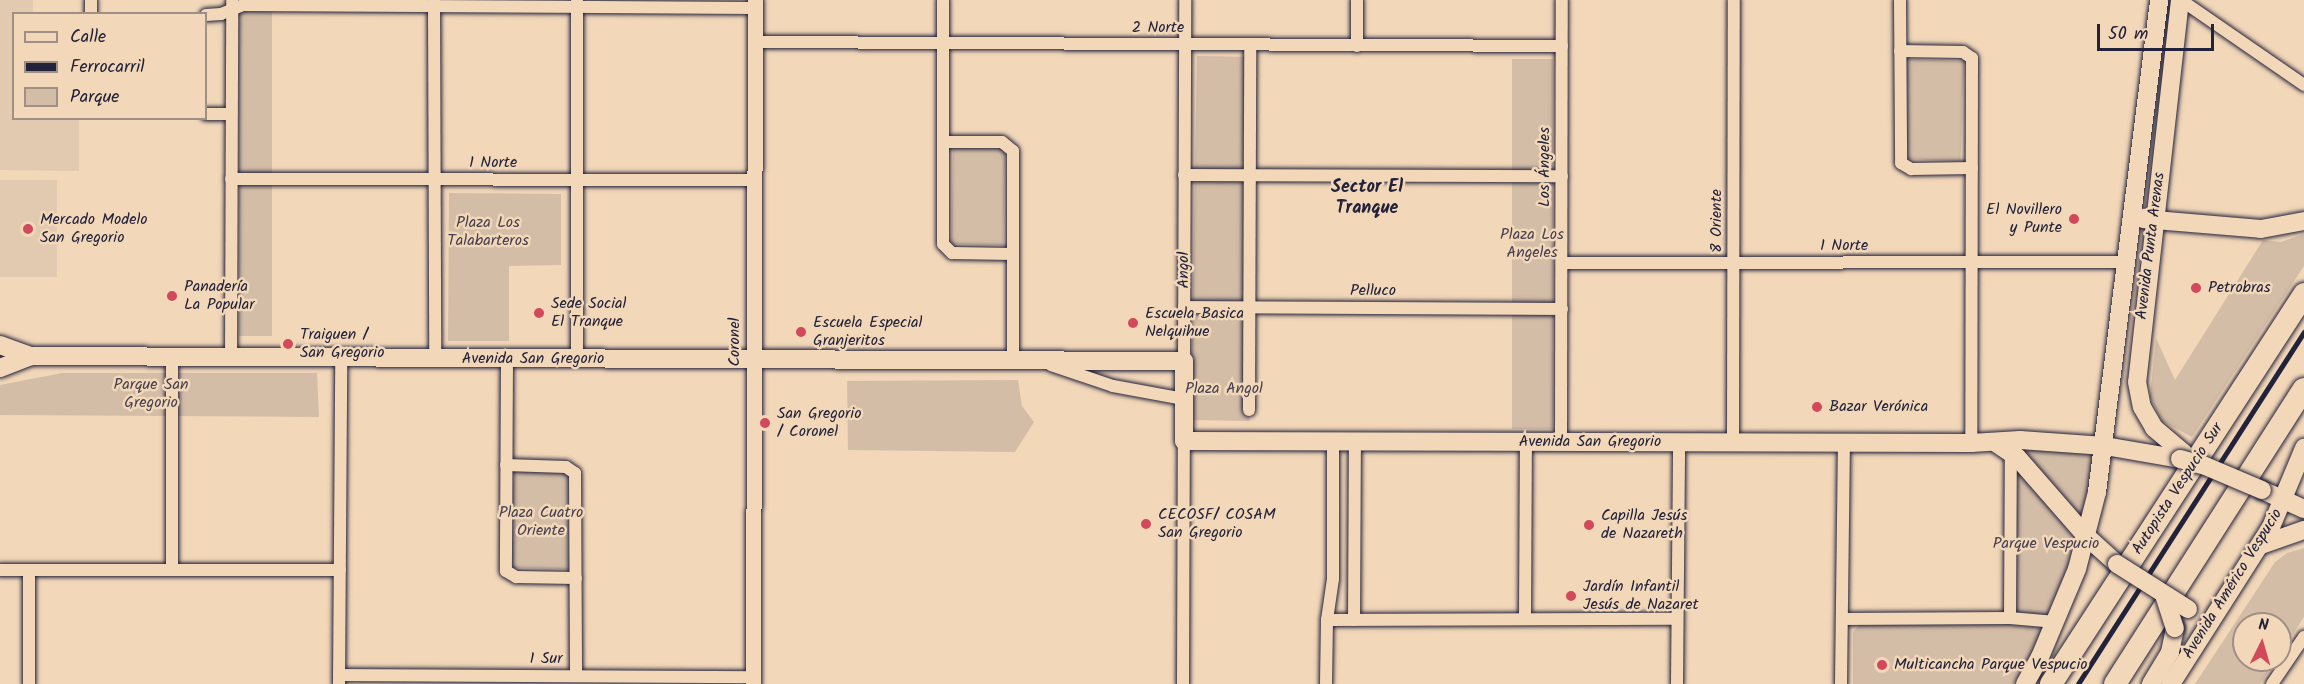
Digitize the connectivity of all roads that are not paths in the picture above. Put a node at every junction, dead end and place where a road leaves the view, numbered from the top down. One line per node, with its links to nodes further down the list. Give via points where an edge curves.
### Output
1 (943, 0): 15 (street)
2 (1185, 0): 16 (street, Angol)
3 (1357, 0): 18 (street)
4 (1562, 0): 19 (street, Los Ángeles)
5 (1734, 0): 37 (street, 8 Oriente)
6 (1900, 0): 20 (street)
7 (2159, 0): 35 (main road, Avenida Punta Arenas)
8 (2180, 0): 21 (street); 33 (main road, Avenida Punta Arenas)
9 (434, 3): 10 (street); 12 (street); 30 (street)
10 (577, 4): 11 (street); 31 (street)
11 (755, 4): 14 (street, Coronel)
12 (232, 5): 13 (street); 23 (street)
13 (207, 15)
14 (755, 42): 15 (street, 2 Norte); 32 (street, Coronel)
15 (942, 43): 16 (street, 2 Norte); 24 (street)
16 (1185, 45): 17 (street, 2 Norte); 26 (street, Angol)
17 (1250, 45): 18 (street, 2 Norte); 27 (street)
18 (1357, 46): 19 (street, 2 Norte)
19 (1562, 46): 28 (street, Los Ángeles)
20 (1900, 51): 25 (street, via 1970,54); 25 (street, via 1901,163 1907,168)
21 (2304, 85)
22 (207, 114): 23 (street)
23 (231, 114): 29 (street)
24 (943, 142): 36 (street, via 944,247 952,254); 36 (street, via 1002,142 1012,148)
25 (1972, 168): 38 (street)
26 (1184, 175): 27 (street); 42 (street, Angol)
27 (1250, 176): 28 (street); 43 (street)
28 (1562, 176): 40 (street, Los Ángeles)
29 (231, 179): 30 (street, 1 Norte); 48 (street)
30 (434, 179): 31 (street, 1 Norte); 50 (street)
31 (577, 179): 32 (street, 1 Norte); 52 (street)
32 (754, 180): 53 (street, Coronel)
33 (2155, 217): 34 (main road, via 2261,229); 35 (main road, via 2140,221); 75 (main road, Avenida Punta Arenas, via 2137,382 2142,407 2154,428)
34 (2304, 221)
35 (2130, 232): 39 (main road, Avenida Punta Arenas)
36 (1013, 254): 54 (street)
37 (1733, 262): 38 (street, 1 Norte); 40 (street, 1 Norte); 69 (street, 8 Oriente)
38 (1971, 262): 39 (street, 1 Norte); 71 (street)
39 (2127, 262): 72 (main road, Avenida Punta Arenas)
40 (1562, 263): 44 (street, Los Ángeles)
41 (2304, 294): 107 (highway, Autopista Vespucio Sur)
42 (1184, 307): 43 (street, Pelluco); 57 (street, Angol)
43 (1249, 307): 44 (street, Pelluco); 62 (street)
44 (1562, 309): 67 (street, Los Ángeles)
45 (0, 345): 46 (main road, Avenida San Gregorio)
46 (31, 356): 47 (main road, Avenida San Gregorio); 58 (main road, Avenida San Gregorio)
47 (172, 358): 48 (main road, Avenida San Gregorio); 84 (street)
48 (231, 359): 49 (main road, Avenida San Gregorio)
49 (341, 359): 50 (main road, Avenida San Gregorio); 85 (street)
50 (435, 359): 51 (main road, Avenida San Gregorio)
51 (507, 359): 52 (main road, Avenida San Gregorio); 76 (street)
52 (577, 359): 53 (main road, Avenida San Gregorio)
53 (753, 360): 54 (main road, Avenida San Gregorio); 100 (street, Coronel)
54 (1013, 360): 55 (main road, Avenida San Gregorio)
55 (1035, 360): 56 (main road, Avenida San Gregorio); 59 (street, Avenida San Gregorio)
56 (1114, 360): 57 (main road, Avenida San Gregorio); 59 (street)
57 (1184, 361): 61 (main road, Angol)
58 (0, 368)
59 (1113, 386): 61 (street, Avenida San Gregorio)
60 (2304, 389): 108 (highway)
61 (1184, 399): 63 (main road, Angol)
62 (1249, 410)
63 (1184, 441): 64 (main road, Avenida San Gregorio); 102 (street, Angol)
64 (1333, 441): 65 (main road, Avenida San Gregorio); 93 (street, via 1333,579)
65 (1355, 441): 66 (main road, Avenida San Gregorio); 94 (street)
66 (1526, 442): 67 (main road, Avenida San Gregorio); 90 (street)
67 (1561, 442): 68 (main road, Avenida San Gregorio)
68 (1679, 442): 69 (main road, Avenida San Gregorio); 91 (street)
69 (1733, 443): 70 (main road, Avenida San Gregorio)
70 (1844, 443): 71 (main road, Avenida San Gregorio); 92 (street)
71 (1971, 443): 73 (main road, Avenida San Gregorio)
72 (2105, 446): 73 (main road, Avenida San Gregorio, via 2028,440); 75 (main road, Avenida San Gregorio); 80 (main road)
73 (2003, 447): 80 (main road); 89 (street)
74 (2304, 448): 77 (main road, Avenida Américo Vespucio)
75 (2182, 456): 77 (main road, Avenida Punta Arenas, bridge)
76 (506, 465): 86 (street, via 573,470); 86 (street, via 506,571 516,577)
77 (2284, 500): 78 (main road, Avenida Punta Arenas); 81 (main road, Avenida Américo Vespucio)
78 (2304, 509)
79 (2304, 530): 81 (main road)
80 (2086, 536): 87 (main road, bridge, via 2117,564); 95 (main road)
81 (2261, 545): 88 (main road, Avenida Américo Vespucio)
82 (0, 570): 83 (street)
83 (29, 570): 84 (street); 101 (street)
84 (172, 570): 85 (street)
85 (340, 570): 98 (street)
86 (576, 578): 97 (street)
87 (2164, 596): 88 (main road, bridge, via 2188,609); 109 (main road, bridge, via 2175,628 2170,652)
88 (2220, 608): 110 (main road, Avenida Américo Vespucio)
89 (2010, 618): 92 (street); 95 (street)
90 (1525, 619): 91 (street); 94 (street)
91 (1677, 619): 104 (street)
92 (1842, 619): 105 (street)
93 (1327, 620): 94 (street); 103 (street)
94 (1354, 620)
95 (2056, 622): 106 (main road)
96 (2304, 637): 111 (street)
97 (576, 676): 99 (street, 1 Sur); 100 (street, 1 Sur)
98 (339, 680): 99 (street, 1 Sur)
99 (505, 680)
100 (753, 680)
101 (29, 684)
102 (1183, 684)
103 (1326, 684)
104 (1677, 684)
105 (1841, 684)
106 (2025, 684)
107 (2051, 684)
108 (2115, 684)
109 (2151, 684)
110 (2171, 684)
111 (2272, 684)

